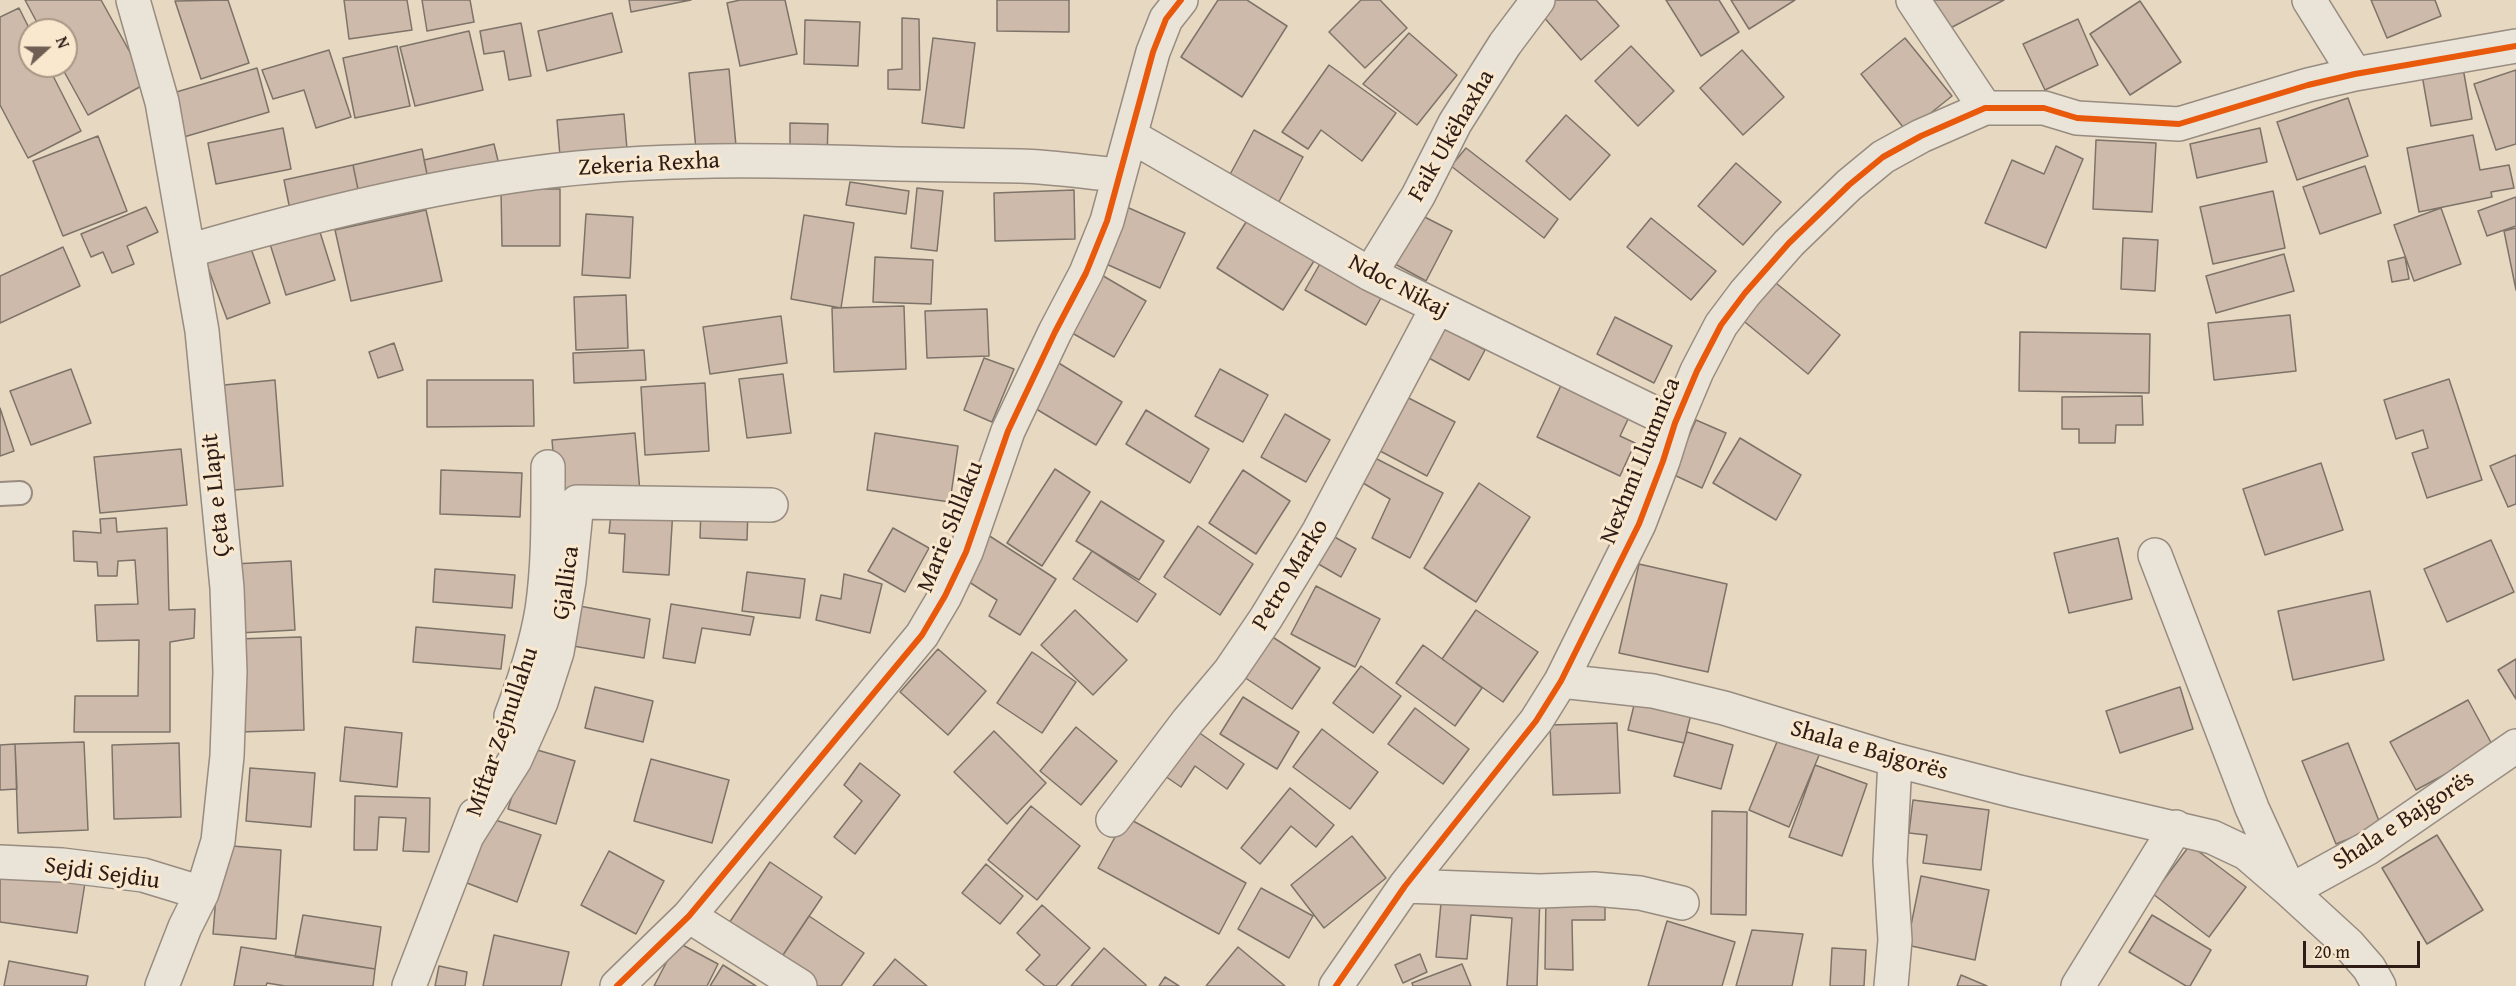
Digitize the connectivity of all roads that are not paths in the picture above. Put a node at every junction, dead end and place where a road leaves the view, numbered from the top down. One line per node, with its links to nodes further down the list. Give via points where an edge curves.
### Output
1 (133, 0): 11 (street, Çeta e Llapit, via 162,102)
2 (1181, 0): 9 (street, Marie Shllaku, via 1166,20 1153,52)
3 (1538, 0): 12 (street, Faik Ukëhaxha, via 1455,123 1418,196)
4 (1913, 0): 8 (street)
5 (2309, 0): 7 (street)
6 (2516, 46): 7 (street, Nexhmi Llumnica)
7 (2355, 74): 8 (street, Nexhmi Llumnica, via 2179,124 2077,118 2044,108)
8 (1985, 108): 14 (street, Nexhmi Llumnica, via 1883,157 1789,243 1721,325)
9 (1131, 136): 10 (street, Marie Shllaku); 12 (street, Ndoc Nikaj)
10 (1119, 175): 11 (street, Zekeria Rexha, via 1021,166 751,160 631,165 535,173 437,190 279,225); 29 (street, Marie Shllaku, via 1107,221 1086,273 1008,431 966,552 945,596 922,635)
11 (188, 251): 27 (street, Çeta e Llapit, via 203,342 227,588 230,672 218,841)
12 (1370, 274): 13 (street, Ndoc Nikaj)
13 (1437, 308): 14 (street, Ndoc Nikaj); 21 (street, Petro Marko, via 1319,531 1266,618 1230,671)
14 (1674, 423): 18 (street, Nexhmi Llumnica, via 1639,524)
15 (548, 467): 23 (street, Miftar Zejnullahu, via 542,610 523,683)
16 (771, 505): 23 (street, Gjallica, via 577,502 557,652 541,702 515,760)
17 (2155, 555): 26 (street, Shala e Bajgorës, via 2252,808)
18 (1561, 681): 20 (street, Shala e Bajgorës, via 1653,692 1724,708); 25 (street, Nexhmi Llumnica, via 1536,722)
19 (2516, 747): 26 (street, Shala e Bajgorës, via 2368,848)
20 (1895, 760): 22 (street, Shala e Bajgorës); 35 (street, via 1890,861 1894,940)
21 (1113, 820)
22 (2176, 827): 26 (street, Shala e Bajgorës, via 2212,837 2246,853); 36 (street)
23 (467, 836): 31 (street, Miftar Zejnullahu)
24 (0, 862): 27 (street, Sejdi Sejdiu, via 143,875)
25 (1405, 886): 28 (street, via 1594,889 1640,893); 34 (street, Nexhmi Llumnica)
26 (2290, 891): 37 (street, Shala e Bajgorës, via 2349,945)
27 (202, 893): 30 (street, Çeta e Llapit)
28 (1682, 903)
29 (689, 916): 32 (street, Marie Shllaku); 33 (street)
30 (162, 986)
31 (409, 986)
32 (616, 986)
33 (800, 986)
34 (1336, 986)
35 (1891, 986)
36 (2078, 986)
37 (2379, 986)

